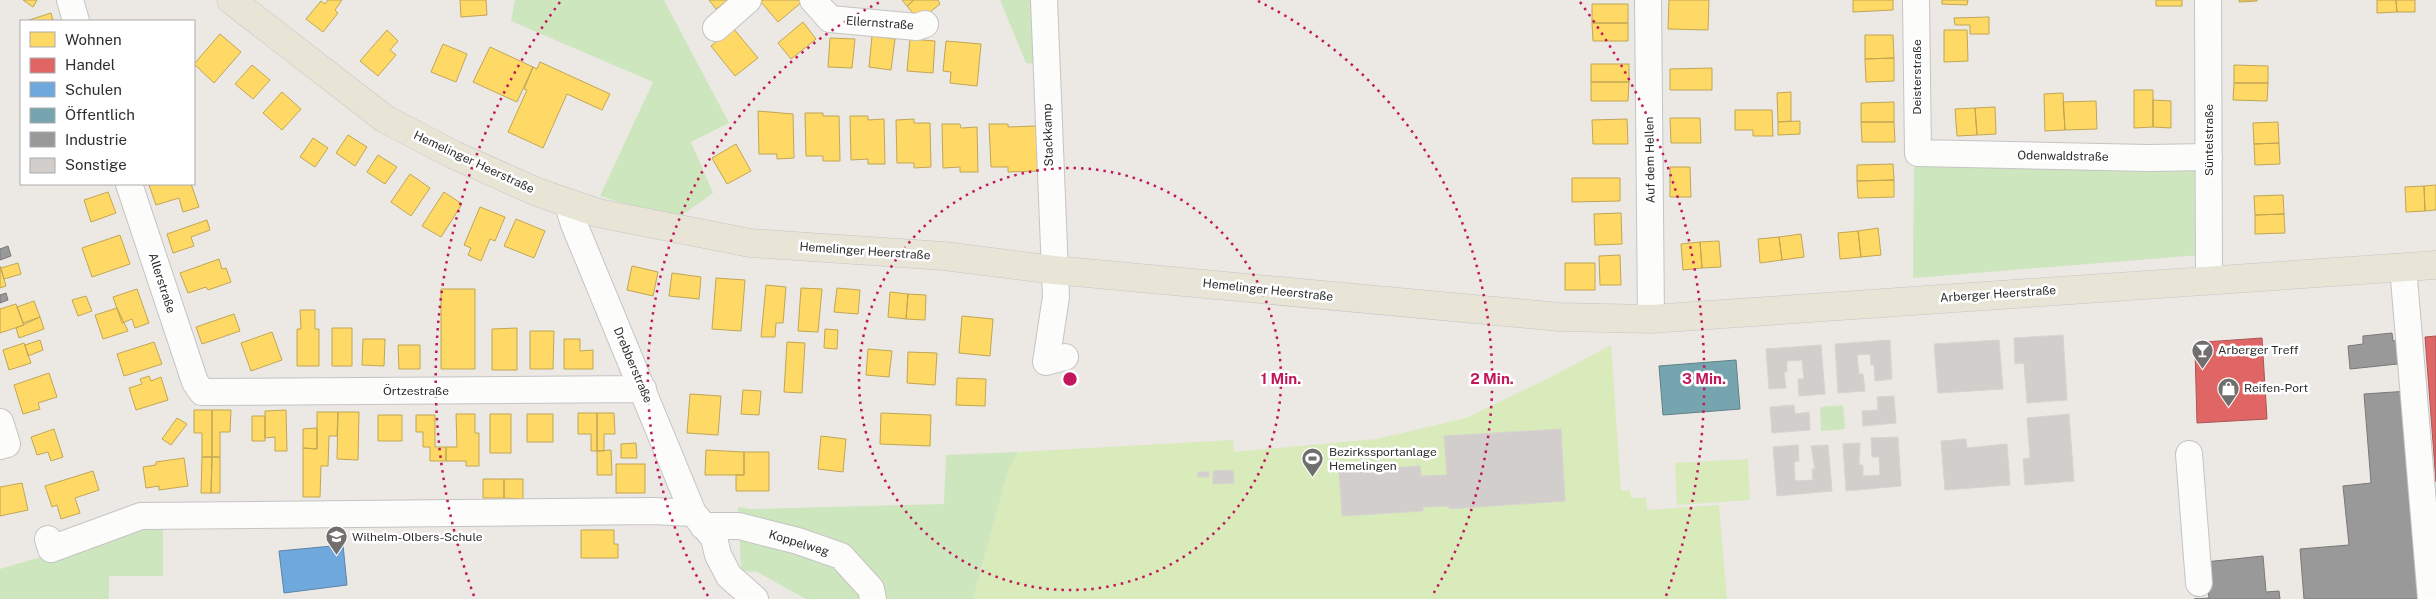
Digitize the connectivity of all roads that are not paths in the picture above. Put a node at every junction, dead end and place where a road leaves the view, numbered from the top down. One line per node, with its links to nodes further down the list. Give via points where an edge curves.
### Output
1 (70, 0): 9 (street)
2 (231, 0): 15 (main road, Hemelinger Heerstraße, via 384,119 470,162)
3 (748, 0): 11 (street)
4 (813, 0): 10 (street, Ellernstraße, via 830,19 918,27)
5 (1044, 0): 18 (street, Stackkamp)
6 (1648, 0): 21 (street, Auf dem Hellen)
7 (1916, 0): 12 (street, Deisterstraße)
8 (2208, 0): 13 (street, Süntelstraße)
9 (76, 20)
10 (925, 24)
11 (716, 28)
12 (1918, 153): 13 (street, Odenwaldstraße)
13 (2209, 157): 19 (street, Süntelstraße)
14 (129, 185): 23 (street, Allerstraße)
15 (567, 202): 18 (main road, Hemelinger Heerstraße, via 598,213 750,243 944,256); 24 (street, Drebberstraße)
16 (2436, 265): 17 (main road, Arberger Heerstraße)
17 (2403, 267): 19 (main road, Arberger Heerstraße); 31 (street)
18 (1054, 270): 20 (main road, Hemelinger Heerstraße); 22 (street, Stackkamp, via 1056,297 1046,362)
19 (2209, 279): 21 (main road, Arberger Heerstraße)
20 (1560, 317): 21 (main road, Arberger Heerstraße)
21 (1651, 319)
22 (1065, 357)
23 (195, 382): 24 (street, Örtzestraße, via 202,392)
24 (643, 389): 26 (street, Drebberstraße)
25 (2189, 454): 28 (street)
26 (698, 519): 27 (street, Koppelweg, via 654,511 141,516 51,549); 29 (street, Drebberstraße, via 714,538 718,555 729,576); 30 (street, Koppelweg, via 798,541 841,556 871,589)
27 (48, 539)
28 (2199, 583)
29 (755, 599)
30 (873, 599)
31 (2431, 599)

